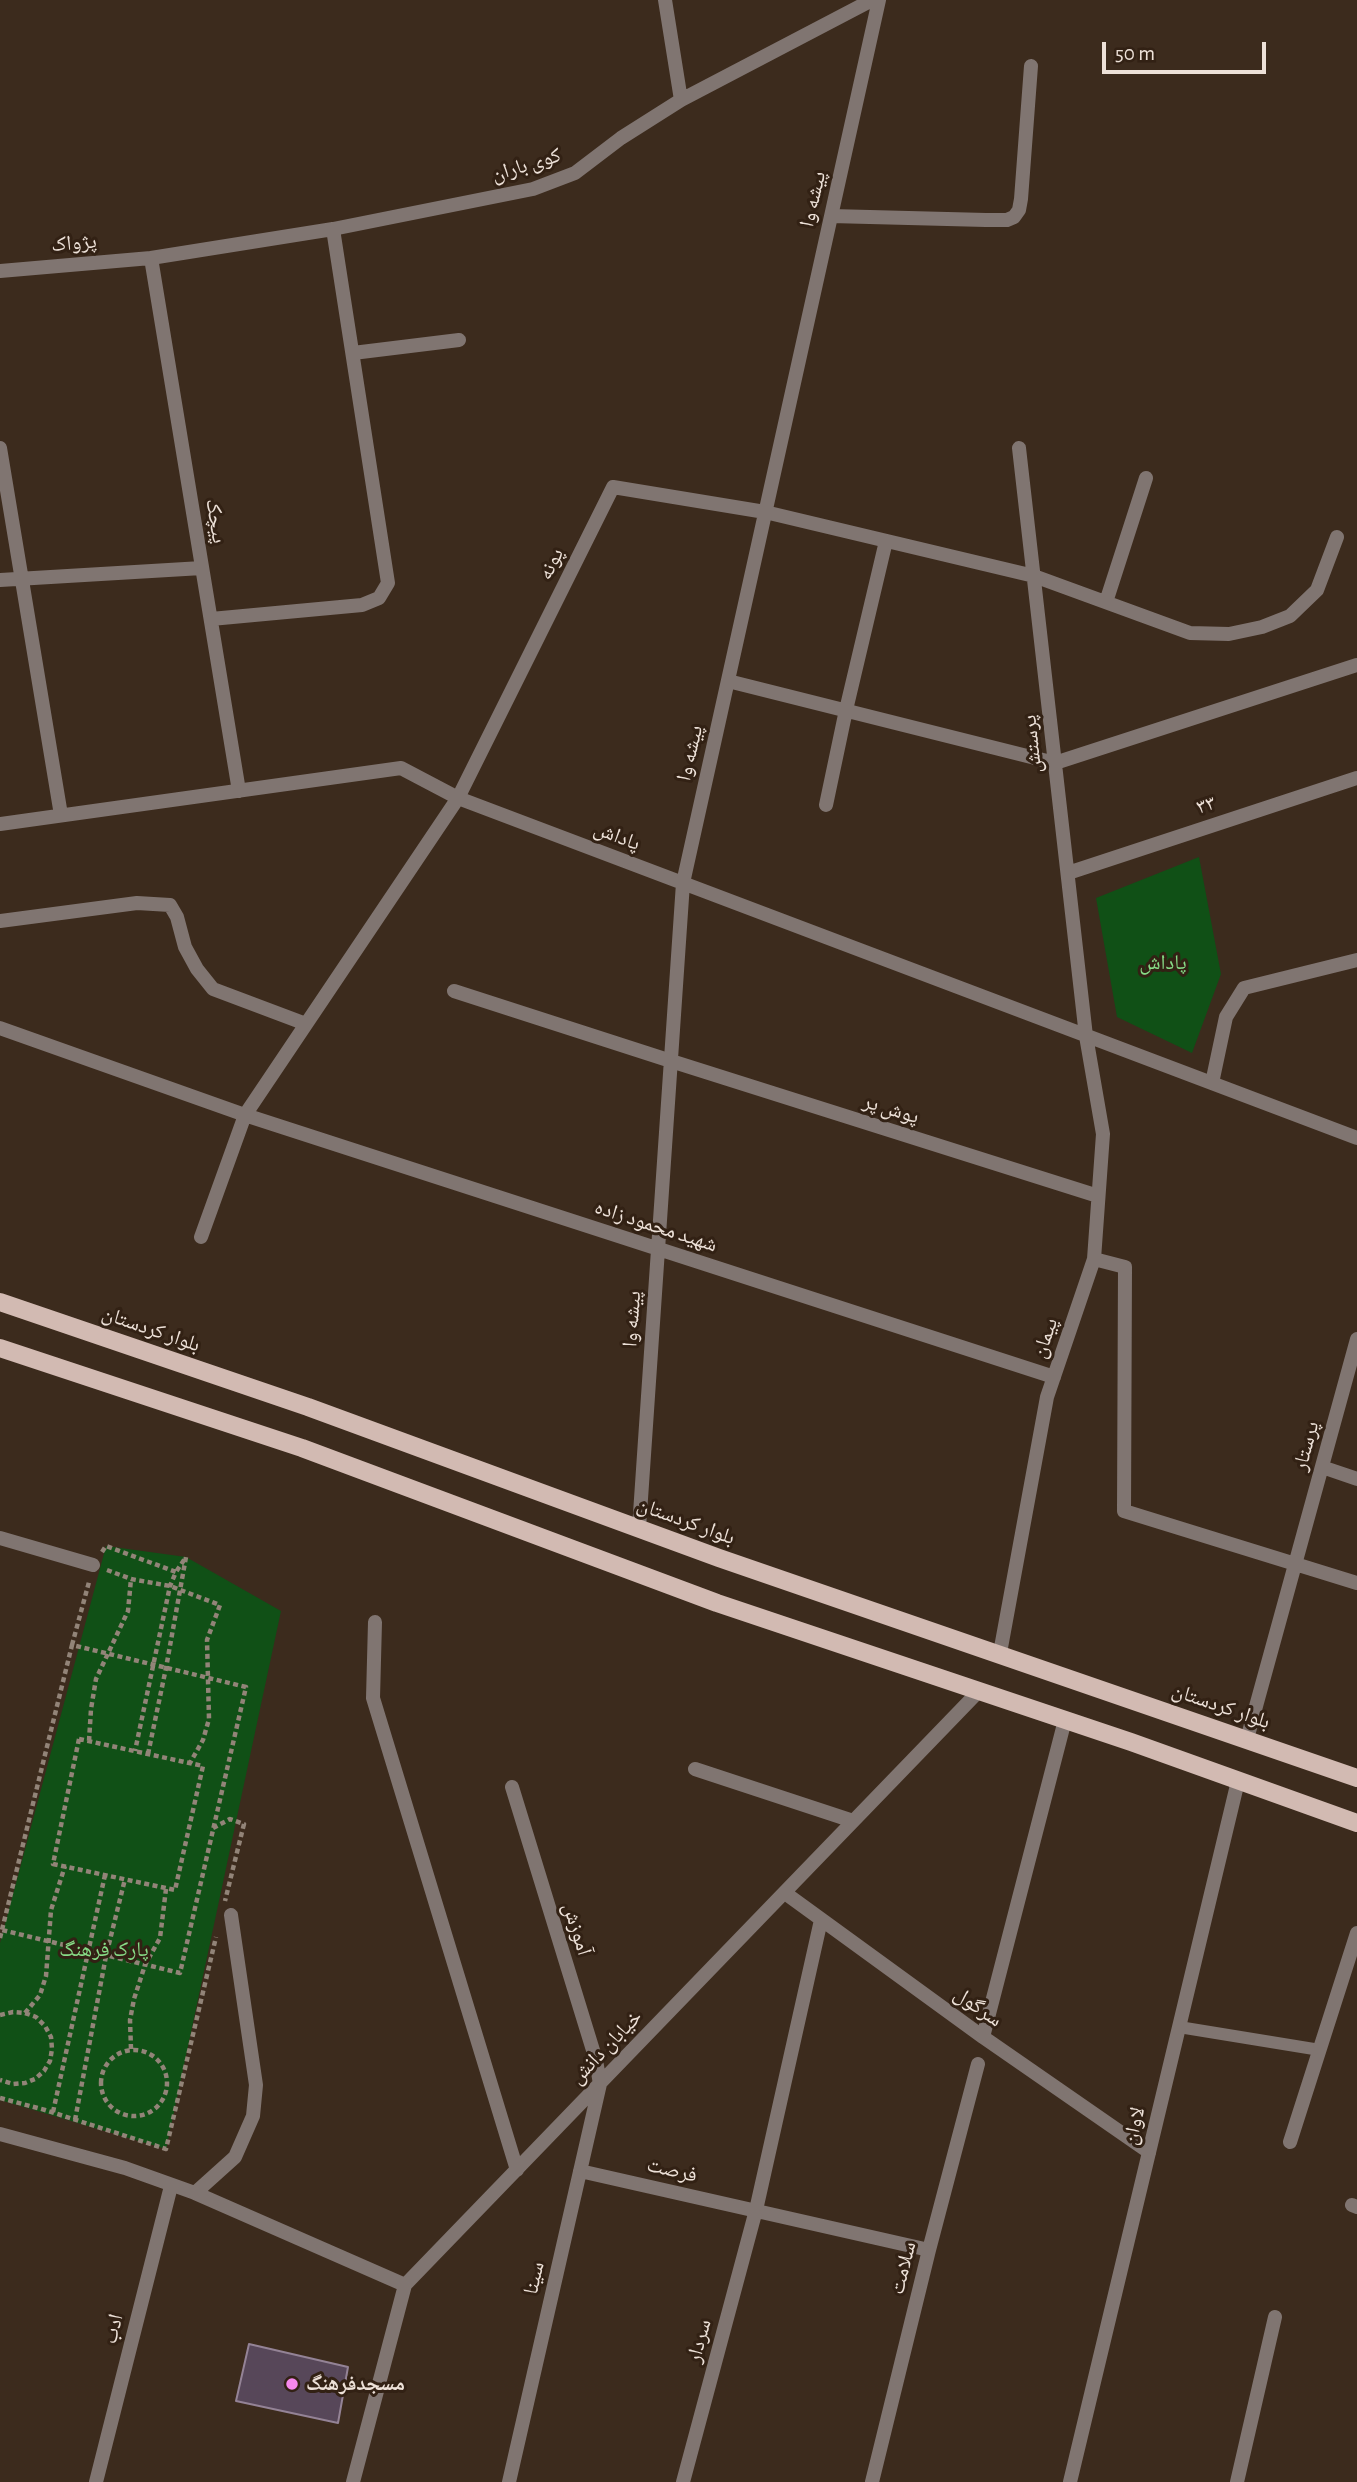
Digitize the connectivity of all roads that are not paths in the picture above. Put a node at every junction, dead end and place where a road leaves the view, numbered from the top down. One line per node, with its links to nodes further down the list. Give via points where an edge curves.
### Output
1 (665, 0): 5 (street)
2 (872, 0): 5 (street, کوی باران)
3 (879, 0): 6 (street, پیشه وا)
4 (1031, 66): 6 (street, via 1023,181 1014,216 986,220)
5 (681, 100): 7 (street, کوی باران, via 575,173 533,189)
6 (831, 216): 15 (street, پیشه وا)
7 (333, 229): 8 (street, کوی باران); 11 (street)
8 (151, 258): 9 (street, پژواک); 18 (street, پیچک)
9 (0, 271)
10 (459, 340): 11 (street)
11 (353, 353): 23 (street, via 388,583 379,598 362,605)
12 (0, 448): 20 (street)
13 (1020, 448): 19 (street, پرستش)
14 (1146, 478): 22 (street)
15 (765, 512): 17 (street); 25 (street, پیشه وا); 30 (street, پونه, via 613,487)
16 (1337, 537): 22 (street, via 1317,590 1290,616 1262,627 1229,634 1190,633)
17 (886, 541): 19 (street); 26 (street)
18 (202, 568): 20 (street); 23 (street, پیچک)
19 (1034, 576): 22 (street); 27 (street, پرستش)
20 (22, 579): 21 (street); 32 (street)
21 (0, 580)
22 (1106, 602)
23 (211, 619): 29 (street, پیچک)
24 (1357, 665): 27 (street)
25 (728, 681): 26 (street); 35 (street, پیشه وا)
26 (846, 710): 27 (street); 31 (street)
27 (1055, 763): 34 (street, پرستش)
28 (1357, 778): 34 (street, ۳۳)
29 (239, 791): 30 (street, پاداش, via 401,768); 32 (street, پاداش)
30 (458, 798): 35 (street, پاداش); 39 (street)
31 (826, 804)
32 (61, 816): 33 (street, پاداش)
33 (0, 824)
34 (1068, 873): 41 (street, پرستش)
35 (683, 883): 41 (street, پاداش); 42 (street, پیشه وا)
36 (0, 921): 39 (street, via 137,903 170,905 185,947 213,989)
37 (1357, 960): 43 (street, via 1244,988 1226,1017)
38 (454, 990): 42 (street, پوش پر)
39 (306, 1024): 44 (street)
40 (0, 1028): 44 (street, شهید محمود زاده)
41 (1086, 1036): 43 (street, پاداش); 46 (street, پیمان, via 1103,1134)
42 (671, 1062): 46 (street, پوش پر); 48 (street, پیشه وا)
43 (1212, 1083): 45 (street, پاداش)
44 (245, 1115): 47 (street); 48 (street, شهید محمود زاده)
45 (1357, 1138)
46 (1098, 1196): 49 (street, پیمان)
47 (201, 1237)
48 (658, 1249): 53 (street, شهید محمود زاده); 56 (street, پیشه وا)
49 (1094, 1259): 53 (street, پیمان); 58 (street, via 1125,1267 1124,1511)
50 (0, 1302): 56 (main road, بلوار کردستان, via 308,1407)
51 (1357, 1339): 54 (street, پرستار)
52 (0, 1348): 63 (main road, via 302,1448 717,1603)
53 (1054, 1377): 62 (street, پیمان)
54 (1322, 1468): 55 (street); 58 (street, پرستار)
55 (1357, 1479)
56 (639, 1528): 62 (main road, بلوار کردستان)
57 (0, 1538): 59 (street)
58 (1296, 1563): 60 (street); 65 (street, پرستار)
59 (93, 1565)
60 (1357, 1583)
61 (375, 1622): 84 (street, via 373,1698)
62 (1000, 1654): 65 (main road, بلوار کردستان)
63 (979, 1691): 64 (main road); 70 (street, خیابان دانش)
64 (1065, 1720): 68 (main road); 77 (street)
65 (1247, 1739): 67 (main road, بلوار کردستان)
66 (695, 1769): 70 (street)
67 (1357, 1778)
68 (1238, 1781): 71 (main road); 76 (street, لاوان)
69 (512, 1787): 80 (street, آموزش)
70 (853, 1821): 72 (street, خیابان دانش)
71 (1357, 1823)
72 (785, 1893): 74 (street, سرگول); 80 (street, خیابان دانش)
73 (226, 1914): 87 (street, via 256,2084 253,2116 235,2157)
74 (821, 1920): 77 (street, سرگول); 88 (street, سردار)
75 (1357, 1933): 78 (street)
76 (1179, 2027): 78 (lane); 83 (street, لاوان)
77 (983, 2037): 83 (street, سرگول)
78 (1320, 2050): 82 (street)
79 (978, 2064): 89 (street, سلامت)
80 (600, 2084): 84 (street, خیابان دانش); 85 (street, سینا)
81 (0, 2134): 86 (street, via 125,2168)
82 (1290, 2143)
83 (1149, 2152): 97 (street, لاوان)
84 (517, 2170): 90 (street, خیابان دانش)
85 (580, 2171): 88 (street, فرصت); 94 (street, سینا)
86 (171, 2186): 87 (street); 92 (street, ادب)
87 (195, 2193): 90 (street)
88 (756, 2210): 89 (street, فرصت); 95 (street, سردار)
89 (929, 2250): 96 (street, سلامت)
90 (405, 2285): 93 (street, خیابان دانش)
91 (1275, 2316): 98 (street)
92 (96, 2482)
93 (353, 2482)
94 (509, 2482)
95 (682, 2482)
96 (873, 2482)
97 (1070, 2482)
98 (1237, 2482)

